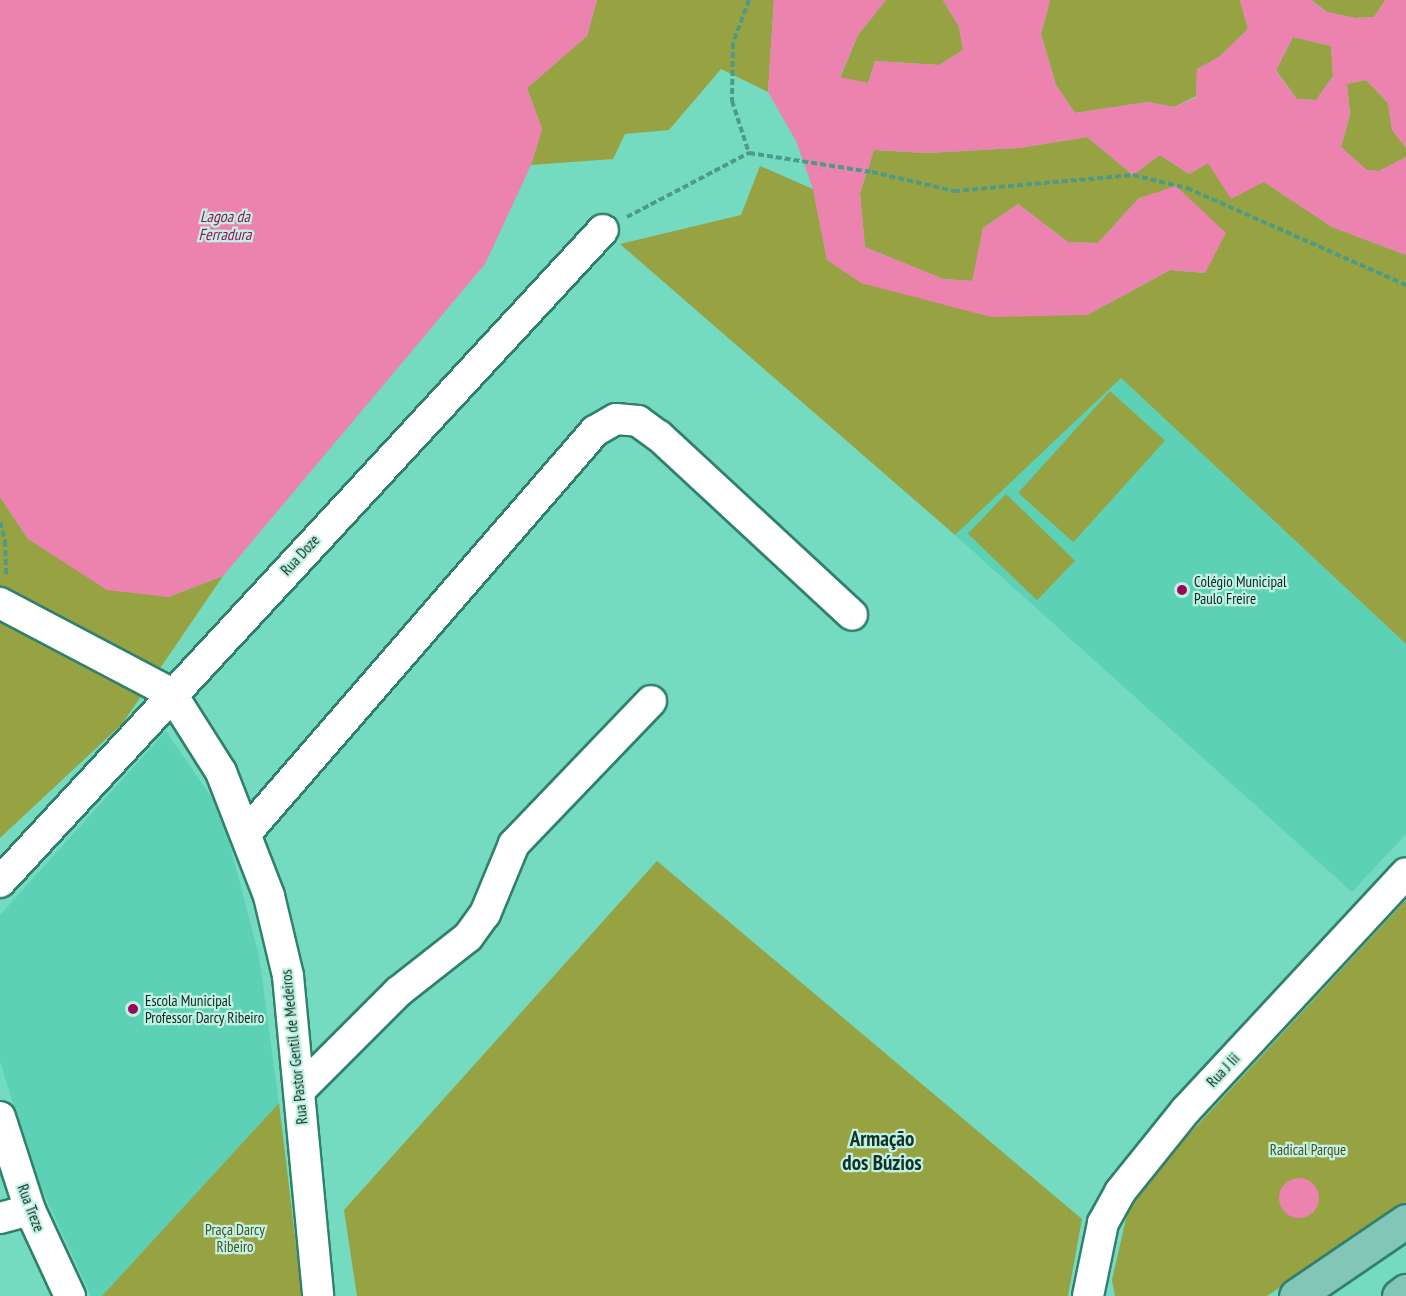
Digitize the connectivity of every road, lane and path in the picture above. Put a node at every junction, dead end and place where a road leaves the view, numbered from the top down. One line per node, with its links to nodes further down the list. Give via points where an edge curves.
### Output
1 (749, 0): 2 (path, via 734,43 732,101)
2 (749, 153): 3 (path); 4 (path, via 872,172 954,190 1133,176 1187,188)
3 (603, 230): 8 (street, Rua Doze)
4 (1406, 285)
5 (0, 522): 6 (path, via 5,541)
6 (4, 604): 8 (street, Rua Pastor Gentil de Medeiros)
7 (852, 615): 10 (street, via 659,436 638,421 616,419 595,431)
8 (171, 693): 10 (street, Rua Pastor Gentil de Medeiros, via 197,728); 12 (street, Rua Doze)
9 (651, 701): 13 (street, via 514,844 485,914 468,937 398,992)
10 (247, 832): 13 (street, Rua Pastor Gentil de Medeiros, via 269,896 288,976)
11 (1406, 873): 21 (street, Rua J Iii, via 1186,1110 1120,1192 1103,1223)
12 (0, 882)
13 (300, 1090): 20 (street, Rua Pastor Gentil de Medeiros)
14 (0, 1117): 15 (street, Rua Treze)
15 (30, 1210): 16 (street); 19 (street, Rua Treze)
16 (0, 1218)
17 (1406, 1221): 22 (main road)
18 (1406, 1291): 23 (main road)
19 (70, 1296)
20 (318, 1296)
21 (1088, 1296)
22 (1296, 1296)
23 (1399, 1296)

